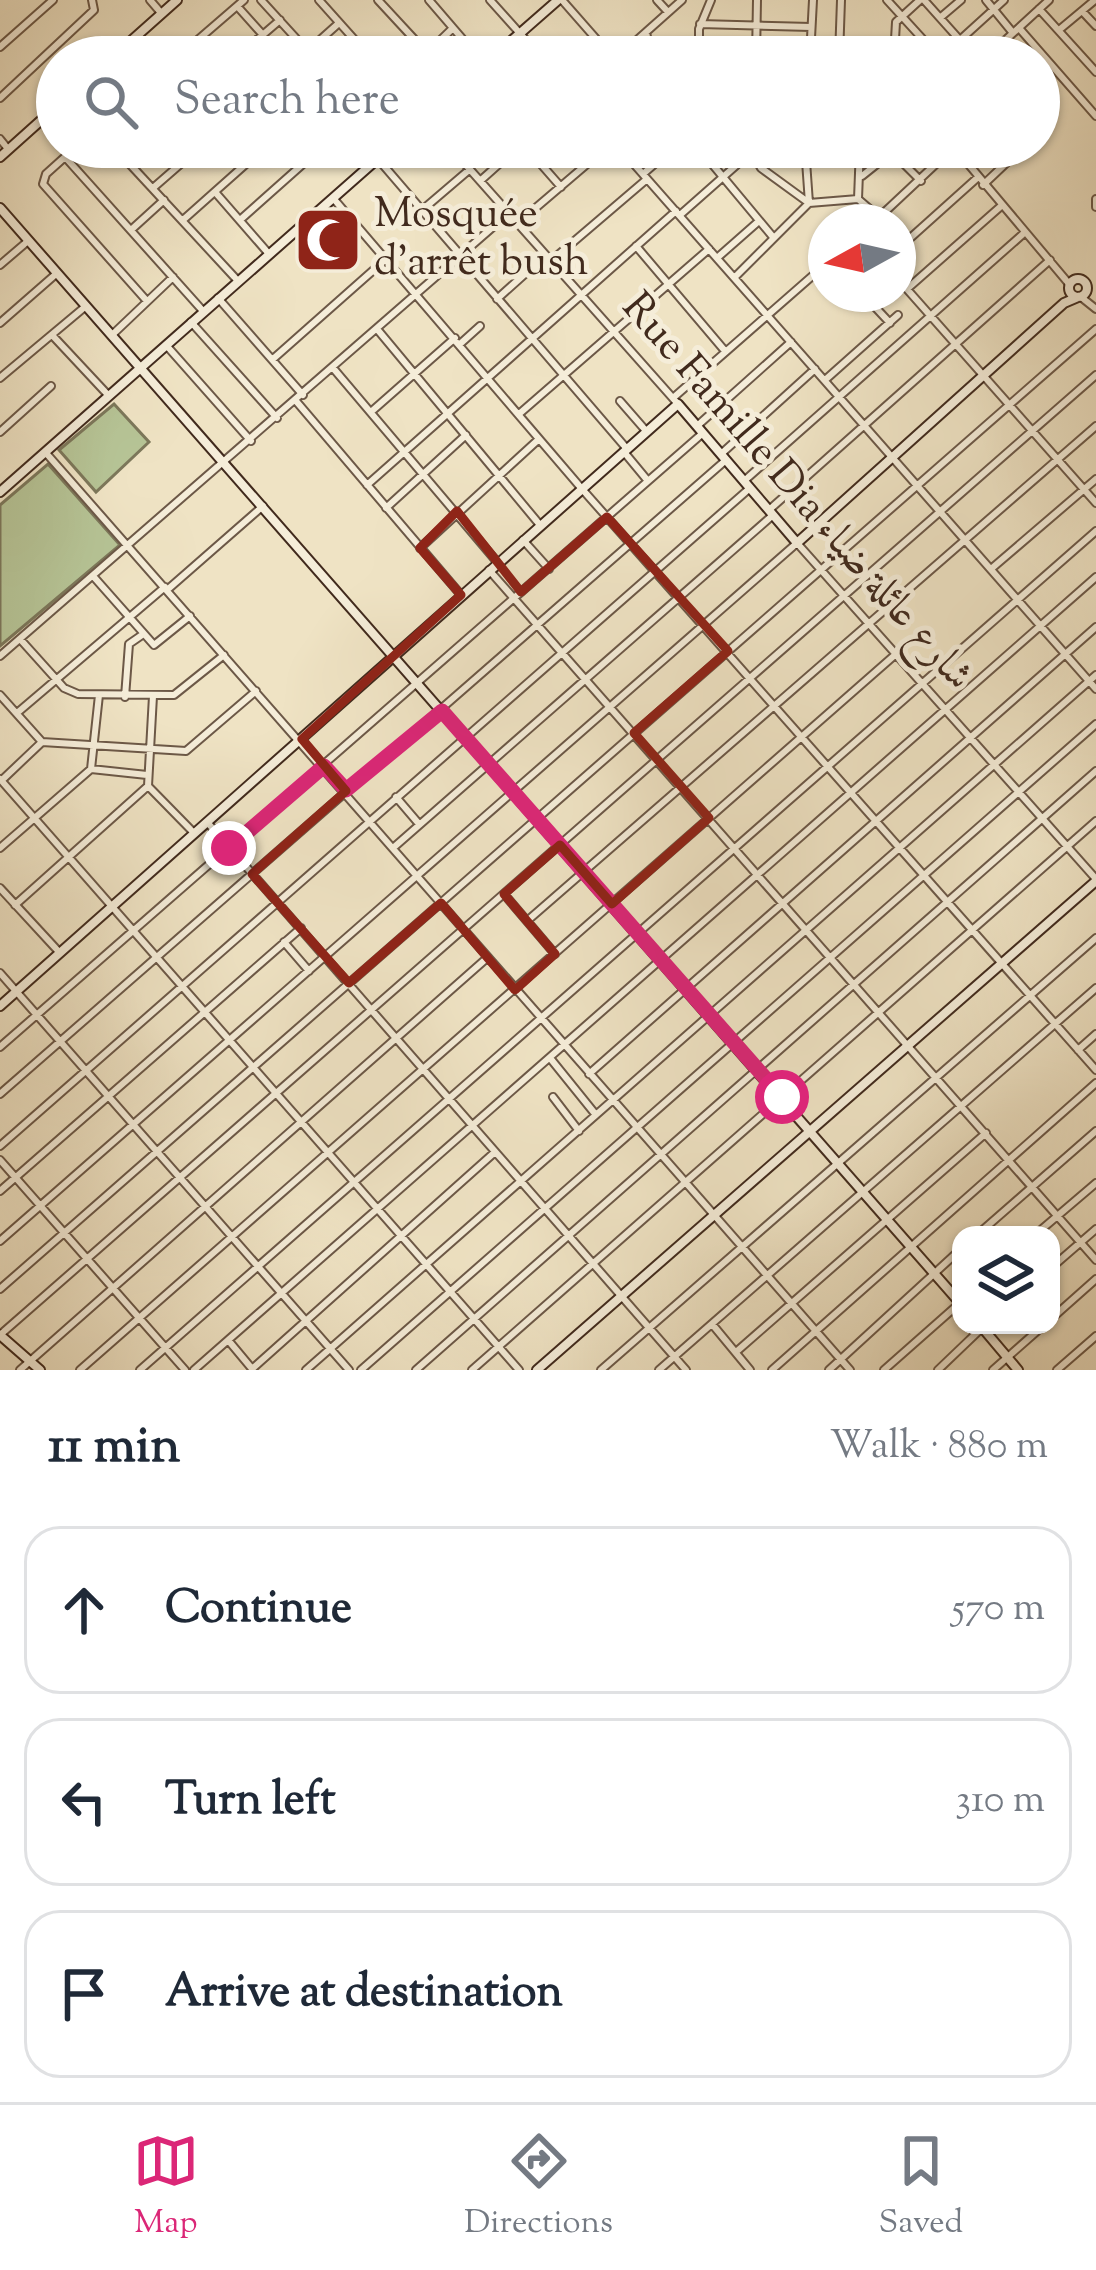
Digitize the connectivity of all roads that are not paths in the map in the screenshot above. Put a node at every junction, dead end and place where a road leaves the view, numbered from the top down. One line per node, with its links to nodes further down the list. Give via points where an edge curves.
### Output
1 (53, 0): 68 (street)
2 (92, 0): 45 (street, via 94,10)
3 (150, 0): 29 (street)
4 (177, 0): 29 (street)
5 (261, 0): 32 (street)
6 (320, 0): 33 (street)
7 (378, 0): 51 (street)
8 (429, 0): 39 (street)
9 (490, 0): 43 (street)
10 (657, 0): 28 (street)
11 (682, 0): 28 (street)
12 (711, 0): 34 (street)
13 (757, 0): 35 (street)
14 (813, 0): 38 (street)
15 (842, 0): 61 (street)
16 (887, 0): 30 (street)
17 (922, 0): 30 (street); 31 (street)
18 (961, 0): 31 (street)
19 (986, 0): 25 (street)
20 (1004, 0): 25 (street)
21 (1049, 0): 26 (street)
22 (1095, 0): 27 (street)
23 (554, 1): 43 (street); 55 (street)
24 (240, 3): 44 (street); 47 (street)
25 (994, 9): 40 (street); 65 (street)
26 (1039, 9): 40 (street); 41 (street)
27 (1082, 11): 36 (street); 41 (street)
28 (668, 12): 42 (street)
29 (162, 14): 46 (street)
30 (901, 15): 62 (street); 63 (street)
31 (940, 18): 64 (street)
32 (280, 20): 44 (street); 48 (street)
33 (340, 22): 49 (street); 50 (street)
34 (700, 24): 35 (street); 58 (street)
35 (757, 25): 38 (street); 59 (street)
36 (1096, 26)
37 (0, 27): 68 (street)
38 (811, 27): 60 (street)
39 (453, 28): 52 (street); 53 (street)
40 (1016, 30): 66 (street); 67 (street)
41 (1059, 31): 71 (street)
42 (646, 32): 56 (street); 57 (street)
43 (520, 34): 54 (street)
44 (263, 35)
45 (66, 36)
46 (136, 36)
47 (202, 36)
48 (292, 36)
49 (326, 36)
50 (352, 36)
51 (409, 36)
52 (445, 36)
53 (460, 36)
54 (518, 36)
55 (592, 36)
56 (642, 36)
57 (647, 36)
58 (700, 36)
59 (757, 36)
60 (811, 36)
61 (840, 36)
62 (894, 36)
63 (921, 36)
64 (956, 36)
65 (964, 36)
66 (1010, 36)
67 (1022, 36)
68 (10, 38): 69 (street)
69 (0, 47)
70 (36, 64): 73 (street)
71 (1096, 72)
72 (1060, 75): 74 (street)
73 (0, 98)
74 (1096, 116)
75 (36, 124): 77 (street)
76 (0, 139): 77 (street)
77 (8, 149): 78 (street)
78 (0, 157)
79 (54, 168): 154 (street, via 44,188)
80 (75, 168): 127 (street)
81 (134, 168): 110 (street)
82 (176, 168): 110 (street)
83 (241, 168): 111 (street)
84 (298, 168): 124 (street)
85 (368, 168): 112 (street)
86 (386, 168): 120 (street)
87 (496, 168): 106 (street)
88 (542, 168): 109 (street)
89 (583, 168): 109 (street)
90 (638, 168): 103 (street)
91 (653, 168): 103 (street)
92 (716, 168): 105 (street)
93 (732, 168): 105 (street)
94 (769, 168): 115 (street)
95 (806, 168): 115 (street)
96 (861, 168): 104 (street)
97 (871, 168): 104 (street)
98 (909, 168): 107 (street)
99 (934, 168): 107 (street)
100 (970, 168): 108 (street)
101 (995, 168): 108 (street)
102 (470, 169): 106 (street, Rue Famille Dia شارع عائلة ضياء); 120 (street)
103 (645, 176): 122 (street); 136 (street)
104 (862, 176): 114 (street)
105 (724, 177): 122 (street); 125 (street)
106 (480, 181): 121 (street, Rue Famille Dia شارع عائلة ضياء)
107 (921, 181): 117 (street)
108 (980, 181): 118 (street); 128 (street)
109 (561, 187): 126 (street)
110 (153, 188): 113 (street)
111 (215, 191): 123 (street); 124 (street)
112 (333, 198): 134 (street); 138 (street)
113 (164, 200): 123 (street); 127 (street)
114 (858, 200): 115 (street); 116 (street)
115 (809, 203): 130 (street)
116 (862, 204)
117 (895, 204)
118 (1000, 207): 129 (street); 147 (street)
119 (0, 208): 131 (street)
120 (422, 211): 135 (street)
121 (508, 213): 126 (street, Rue Famille Dia شارع عائلة ضياء); 135 (street)
122 (678, 213): 132 (street); 133 (street)
123 (183, 220): 146 (street)
124 (240, 220): 134 (street)
125 (760, 221): 130 (street); 137 (street)
126 (518, 224): 136 (street, Rue Famille Dia شارع عائلة ضياء)
127 (131, 230): 143 (street)
128 (916, 233)
129 (1023, 234): 139 (street); 163 (street)
130 (773, 237): 144 (street)
131 (28, 241): 140 (street); 141 (street)
132 (636, 246): 149 (street); 151 (street)
133 (710, 249): 137 (street); 149 (street)
134 (269, 254): 146 (street)
135 (460, 255): 150 (street); 153 (street)
136 (548, 258): 151 (street, Rue Famille Dia شارع عائلة ضياء); 153 (street)
137 (717, 258): 144 (street)
138 (386, 259): 150 (street); 179 (street)
139 (1050, 260): 148 (street); 176 (street)
140 (0, 265)
141 (56, 274): 158 (street); 165 (street)
142 (1095, 275): 148 (street); 156 (street)
143 (172, 277): 154 (street); 159 (street)
144 (734, 278): 161 (street)
145 (808, 279): 161 (street)
146 (239, 281): 152 (street)
147 (916, 282)
148 (1071, 282): 156 (street); 156 (street); 157 (street)
149 (669, 284): 170 (street); 178 (street)
150 (417, 294): 168 (street); 174 (street)
151 (581, 295): 170 (street, Rue Famille Dia شارع عائلة ضياء); 173 (street)
152 (218, 298): 159 (street); 179 (street)
153 (497, 299): 173 (street)
154 (146, 300): 172 (street)
155 (916, 300): 163 (street)
156 (1088, 300): 157 (street)
157 (1064, 303): 187 (street)
158 (86, 306): 171 (street); 172 (street)
159 (203, 311): 164 (street)
160 (880, 312): 166 (street)
161 (767, 314): 175 (street); 178 (street)
162 (898, 315): 166 (street)
163 (930, 316): 176 (street); 192 (street)
164 (191, 322): 177 (street); 200 (street)
165 (0, 323)
166 (890, 323): 189 (street)
167 (480, 326): 174 (street)
168 (377, 329): 181 (street); 183 (street)
169 (1096, 329): 196 (street)
170 (614, 332): 186 (street); 195 (street, Rue Famille Dia شارع عائلة ضياء)
171 (52, 334): 184 (street); 191 (street)
172 (112, 334): 180 (street)
173 (532, 339): 186 (street); 188 (street)
174 (458, 341): 183 (street); 188 (street)
175 (791, 342): 182 (street); 203 (street)
176 (956, 344): 187 (street); 201 (street)
177 (166, 345): 180 (street); 209 (street)
178 (725, 351): 195 (street)
179 (272, 359): 193 (street)
180 (141, 368): 191 (street); 216 (street)
181 (333, 368): 193 (street); 197 (street)
182 (815, 369): 189 (street); 213 (street)
183 (414, 374): 197 (street); 198 (street)
184 (1, 375)
185 (1096, 375): 204 (street)
186 (563, 376): 199 (street); 210 (street)
187 (983, 376): 196 (street); 214 (street)
188 (489, 378): 198 (street); 199 (street)
189 (825, 380): 192 (street)
190 (51, 386): 205 (street)
191 (109, 395): 211 (street)
192 (839, 396): 201 (street); 221 (street)
193 (300, 398): 200 (street); 222 (street)
194 (620, 400): 206 (street)
195 (675, 401): 203 (street, Rue Famille Dia شارع عائلة ضياء); 206 (street)
196 (1010, 405): 204 (street); 223 (street)
197 (370, 412): 212 (street)
198 (448, 413): 207 (street); 212 (street)
199 (519, 414): 208 (street)
200 (277, 418): 209 (street)
201 (865, 425): 214 (street); 231 (street)
202 (1096, 426): 215 (street)
203 (700, 429): 213 (street, Rue Famille Dia شارع عائلة ضياء); 220 (street)
204 (1033, 431): 215 (street); 232 (street)
205 (0, 432)
206 (646, 432): 210 (street)
207 (466, 435): 217 (street); 218 (street)
208 (538, 439): 218 (street); 224 (street)
209 (250, 441): 216 (street)
210 (626, 450): 220 (street); 224 (street)
211 (45, 452): 226 (street); 240 (street)
212 (406, 452): 217 (street); 222 (street)
213 (724, 457): 221 (street, Rue Famille Dia شارع عائلة ضياء); 238 (street)
214 (893, 457): 223 (street); 239 (street)
215 (1058, 459): 225 (street); 237 (street)
216 (225, 464): 228 (street); 240 (street)
217 (425, 474): 229 (street); 230 (street)
218 (498, 474): 230 (street); 234 (street)
219 (1096, 479): 225 (street)
220 (647, 481): 233 (street)
221 (747, 484): 231 (street, Rue Famille Dia شارع عائلة ضياء); 246 (street)
222 (367, 485): 229 (street)
223 (920, 487): 232 (street); 247 (street)
224 (581, 489): 233 (street); 234 (street)
225 (1084, 489): 227 (street); 244 (street)
226 (0, 492)
227 (1096, 502)
228 (262, 506): 250 (street); 270 (street)
229 (386, 508): 241 (street)
230 (458, 511): 241 (street); 242 (street)
231 (771, 512): 239 (street, Rue Famille Dia شارع عائلة ضياء); 253 (street)
232 (940, 512): 237 (street); 252 (street)
233 (607, 517): 238 (street); 243 (street)
234 (540, 525): 236 (street)
235 (1096, 531): 255 (street)
236 (523, 540): 242 (street); 243 (street)
237 (965, 540): 244 (street); 258 (street)
238 (630, 543): 246 (street); 261 (street)
239 (797, 543): 247 (street, Rue Famille Dia شارع عائلة ضياء); 259 (street)
240 (128, 546): 248 (street); 250 (street)
241 (420, 548): 251 (street)
242 (498, 562): 245 (street)
243 (549, 569): 254 (street)
244 (991, 569): 255 (street)
245 (488, 570): 251 (street); 254 (street)
246 (655, 570): 253 (street); 265 (street)
247 (823, 571): 252 (street, Rue Famille Dia شارع عائلة ضياء); 266 (street)
248 (93, 576): 257 (street); 264 (street)
249 (1096, 578): 260 (street)
250 (166, 588): 256 (street); 257 (street)
251 (461, 595): 270 (street)
252 (844, 596): 258 (street, Rue Famille Dia شارع عائلة ضياء); 273 (street)
253 (679, 597): 259 (street); 272 (street)
254 (514, 599): 261 (street); 277 (street)
255 (1017, 599): 260 (street); 276 (street)
256 (190, 616): 263 (street, via 158,644); 269 (street)
257 (128, 619): 263 (street); 275 (street)
258 (869, 623): 267 (street, Rue Famille Dia شارع عائلة ضياء); 284 (street)
259 (704, 624): 266 (street); 285 (street)
260 (1041, 626): 268 (street); 287 (street)
261 (538, 627): 265 (street); 286 (street)
262 (1096, 627): 268 (street)
263 (143, 635): 283 (street, via 129,644)
264 (20, 639): 271 (street); 275 (street)
265 (562, 650): 272 (street); 291 (street)
266 (728, 651): 273 (street); 290 (street)
267 (896, 654): 276 (street, Rue Famille Dia شارع عائلة ضياء); 292 (street)
268 (1065, 654): 274 (street); 293 (street)
269 (224, 655): 279 (street); 282 (street, via 176,694)
270 (395, 655): 277 (street); 294 (street)
271 (0, 656)
272 (586, 677): 285 (street); 299 (street)
273 (752, 677): 284 (street); 298 (street)
274 (1092, 678): 278 (street); 301 (street)
275 (57, 680): 281 (street, via 70,692); 288 (street)
276 (921, 682): 287 (street, Rue Famille Dia شارع عائلة ضياء); 300 (street)
277 (420, 683): 286 (street); 302 (street)
278 (1096, 689)
279 (256, 691): 294 (street); 297 (street, via 187,751)
280 (0, 695): 288 (street)
281 (99, 695): 283 (street); 296 (street)
282 (152, 696): 283 (street); 297 (street)
283 (125, 697)
284 (776, 704): 292 (street); 308 (street)
285 (610, 706): 290 (street); 310 (street)
286 (442, 711): 291 (street); 309 (street)
287 (947, 711): 293 (street, Rue Famille Dia شارع عائلة ضياء); 311 (street)
288 (17, 714): 295 (street)
289 (1096, 724): 312 (street)
290 (634, 733): 298 (street); 315 (street)
291 (464, 734): 299 (street); 313 (street)
292 (804, 734): 300 (street); 316 (street)
293 (970, 737): 301 (street, Rue Famille Dia شارع عائلة ضياء); 319 (street)
294 (302, 739): 302 (street); 321 (street)
295 (42, 742): 296 (street); 306 (street)
296 (97, 745): 297 (street); 303 (street)
297 (150, 749): 305 (street)
298 (658, 759): 308 (street); 324 (street)
299 (489, 763): 310 (street); 322 (street)
300 (830, 764): 311 (street); 330 (street)
301 (994, 764): 312 (street, Rue Famille Dia شارع عائلة ضياء); 326 (street)
302 (324, 766): 309 (street); 328 (street)
303 (91, 769): 305 (street); 314 (street)
304 (1096, 771): 318 (street)
305 (149, 775): 307 (street)
306 (0, 781): 314 (street)
307 (148, 786): 323 (street); 331 (street)
308 (682, 786): 316 (street); 332 (street)
309 (346, 790): 317 (street); 333 (street)
310 (513, 791): 315 (street); 334 (street)
311 (855, 793): 319 (street); 335 (street)
312 (1019, 793): 318 (street, Rue Famille Dia شارع عائلة ضياء); 336 (street)
313 (396, 797): 317 (street); 322 (street)
314 (34, 818): 327 (street); 331 (street)
315 (537, 818): 324 (street); 343 (street)
316 (709, 818): 330 (street); 344 (street)
317 (370, 819): 329 (street); 340 (street)
318 (1042, 819): 325 (street, Rue Famille Dia شارع عائلة ضياء); 342 (street)
319 (878, 820): 326 (street); 341 (street)
320 (1096, 821): 325 (street)
321 (206, 823): 323 (street); 328 (street)
322 (419, 824): 329 (street)
323 (194, 833): 346 (street)
324 (560, 845): 332 (street); 339 (street)
325 (1067, 846): 337 (street, Rue Famille Dia شارع عائلة ضياء); 350 (street)
326 (902, 847): 336 (street); 349 (street)
327 (0, 848)
328 (229, 848): 333 (street); 352 (street)
329 (393, 848): 334 (street)
330 (736, 848): 335 (street); 353 (street)
331 (68, 857): 345 (street); 346 (street)
332 (584, 872): 344 (street); 347 (street)
333 (252, 874): 340 (street); 361 (street)
334 (417, 875): 343 (street); 358 (street)
335 (760, 875): 341 (street); 362 (street)
336 (926, 875): 342 (street); 359 (street)
337 (1096, 880): 363 (street)
338 (0, 888): 345 (street)
339 (504, 894): 347 (street); 351 (street)
340 (277, 902): 348 (street); 368 (street)
341 (784, 902): 349 (street); 369 (street)
342 (949, 902): 350 (street); 367 (street)
343 (441, 903): 351 (street); 366 (street)
344 (612, 904): 353 (street); 357 (street)
345 (15, 905): 356 (street)
346 (112, 907): 352 (street); 356 (street)
347 (527, 921): 357 (street)
348 (301, 928): 355 (street); 358 (street)
349 (807, 929): 359 (street); 379 (street)
350 (973, 929): 363 (street); 376 (street)
351 (464, 930): 360 (street); 375 (street)
352 (133, 932): 361 (street); 378 (street)
353 (637, 933): 362 (street); 380 (street)
354 (1096, 938): 373 (street)
355 (284, 942): 364 (street); 377 (street)
356 (60, 953): 372 (street)
357 (555, 954): 371 (street)
358 (325, 955): 364 (street); 366 (street)
359 (832, 957): 367 (street); 386 (street)
360 (487, 958): 371 (street); 383 (street)
361 (155, 959): 368 (street); 385 (street)
362 (662, 961): 369 (street); 388 (street)
363 (1002, 963): 373 (street); 387 (street)
364 (309, 970): 384 (street)
365 (0, 973): 372 (street)
366 (349, 983): 375 (street); 392 (street)
367 (855, 984): 376 (street); 395 (street)
368 (179, 986): 377 (street); 393 (street)
369 (685, 987): 379 (street); 397 (street)
370 (1096, 988): 381 (street)
371 (514, 990): 380 (street); 394 (street)
372 (16, 992): 374 (street); 378 (street)
373 (1031, 996): 381 (street); 398 (street)
374 (0, 1006)
375 (372, 1010): 383 (street); 401 (street)
376 (880, 1012): 387 (street); 404 (street)
377 (204, 1013): 384 (street); 402 (street)
378 (38, 1015): 385 (street); 389 (street)
379 (710, 1016): 386 (street); 406 (street)
380 (541, 1020): 388 (street); 405 (street)
381 (1057, 1024): 390 (street); 407 (street)
382 (1096, 1034): 390 (street)
383 (395, 1037): 394 (street); 409 (street)
384 (229, 1039): 392 (street); 410 (street)
385 (62, 1042): 393 (street); 400 (street)
386 (734, 1043): 395 (street); 412 (street)
387 (909, 1045): 398 (street); 413 (street)
388 (565, 1046): 391 (street); 397 (street)
389 (0, 1047)
390 (1078, 1050): 396 (street)
391 (550, 1058): 408 (street); 411 (street)
392 (252, 1068): 401 (street); 418 (street)
393 (86, 1070): 402 (street); 417 (street)
394 (423, 1070): 405 (street); 420 (street)
395 (757, 1070): 404 (street); 421 (street)
396 (1096, 1070)
397 (589, 1074): 406 (street)
398 (938, 1078): 407 (street); 424 (street)
399 (1096, 1084): 423 (street)
400 (0, 1094)
401 (275, 1095): 409 (street); 426 (street)
402 (110, 1096): 410 (street); 425 (street)
403 (553, 1097): 414 (street)
404 (782, 1097): 413 (street); 428 (street)
405 (447, 1098): 411 (street); 429 (street)
406 (613, 1101): 408 (street); 412 (street)
407 (962, 1106): 416 (street); 433 (street)
408 (596, 1115): 414 (street)
409 (300, 1122): 420 (street); 435 (street)
410 (134, 1123): 418 (street); 434 (street)
411 (472, 1126): 419 (street); 437 (street)
412 (636, 1127): 421 (street); 436 (street)
413 (810, 1130): 424 (street); 438 (street)
414 (579, 1131): 427 (street)
415 (1096, 1131): 431 (street)
416 (986, 1133): 423 (street); 440 (street)
417 (0, 1146)
418 (158, 1151): 426 (street); 444 (street)
419 (495, 1152): 427 (street); 447 (street)
420 (328, 1154): 429 (street); 445 (street)
421 (660, 1155): 428 (street); 446 (street)
422 (0, 1160): 425 (street)
423 (1010, 1160): 431 (street); 451 (street)
424 (838, 1163): 433 (street); 450 (street)
425 (16, 1177): 432 (street); 434 (street)
426 (180, 1178): 435 (street); 453 (street)
427 (520, 1180): 436 (street); 458 (street)
428 (685, 1183): 438 (street); 456 (street)
429 (353, 1184): 437 (street); 457 (street)
430 (1096, 1184): 439 (street)
431 (1033, 1186): 439 (street); 441 (street)
432 (0, 1191)
433 (863, 1191): 440 (street); 460 (street)
434 (41, 1204): 444 (street); 448 (street)
435 (204, 1206): 445 (street); 462 (street)
436 (544, 1209): 446 (street); 465 (street)
437 (375, 1210): 447 (street); 464 (street)
438 (715, 1214): 450 (street); 467 (street)
439 (1057, 1215): 442 (street); 449 (street)
440 (889, 1218): 451 (street); 468 (street)
441 (987, 1226)
442 (1045, 1226)
443 (1096, 1229): 449 (street)
444 (66, 1232): 453 (street); 463 (street)
445 (231, 1235): 457 (street); 471 (street)
446 (569, 1236): 456 (street); 472 (street)
447 (400, 1238): 458 (street); 473 (street)
448 (0, 1241)
449 (1081, 1242): 454 (street); 455 (street)
450 (743, 1246): 460 (street); 475 (street)
451 (912, 1247): 459 (street); 476 (street)
452 (952, 1257): 459 (street)
453 (89, 1258): 462 (street); 480 (street)
454 (1060, 1260)
455 (1096, 1260)
456 (592, 1262): 467 (street); 484 (street)
457 (258, 1266): 464 (street); 483 (street)
458 (424, 1266): 465 (street); 485 (street)
459 (934, 1273): 466 (street); 491 (street)
460 (768, 1274): 468 (street); 474 (street)
461 (1096, 1279): 470 (street)
462 (112, 1287): 471 (street); 490 (street)
463 (0, 1289)
464 (281, 1293): 473 (street); 482 (street)
465 (448, 1293): 472 (street); 502 (street)
466 (952, 1293)
467 (621, 1294): 475 (street); 506 (street)
468 (791, 1305): 476 (street); 486 (street)
469 (952, 1311): 514 (street)
470 (1060, 1311)
471 (140, 1318): 483 (street); 494 (street)
472 (473, 1319): 484 (street); 503 (street)
473 (309, 1322): 485 (street); 499 (street)
474 (712, 1324): 486 (street); 487 (street)
475 (650, 1328): 487 (street); 507 (street)
476 (817, 1332): 491 (street); 511 (street)
477 (974, 1334): 515 (street)
478 (988, 1334): 488 (street)
479 (1034, 1334): 488 (street)
480 (0, 1335): 490 (street)
481 (1096, 1336): 518 (street)
482 (228, 1340): 489 (street); 497 (street)
483 (166, 1347): 495 (street); 496 (street)
484 (498, 1347): 504 (street); 505 (street)
485 (331, 1349): 500 (street); 501 (street)
486 (736, 1352): 510 (street)
487 (674, 1356): 508 (street); 509 (street)
488 (1007, 1357): 516 (street); 517 (street)
489 (243, 1359): 498 (street); 499 (street)
490 (30, 1360): 492 (street); 493 (street)
491 (841, 1360): 512 (street); 513 (street)
492 (20, 1370)
493 (40, 1370)
494 (80, 1370)
495 (140, 1370)
496 (185, 1370)
497 (194, 1370)
498 (231, 1370)
499 (253, 1370)
500 (305, 1370)
501 (349, 1370)
502 (361, 1370)
503 (416, 1370)
504 (472, 1370)
505 (519, 1370)
506 (537, 1370)
507 (601, 1370)
508 (658, 1370)
509 (686, 1370)
510 (750, 1370)
511 (772, 1370)
512 (829, 1370)
513 (850, 1370)
514 (884, 1370)
515 (938, 1370)
516 (993, 1370)
517 (1018, 1370)
518 (1058, 1370)

